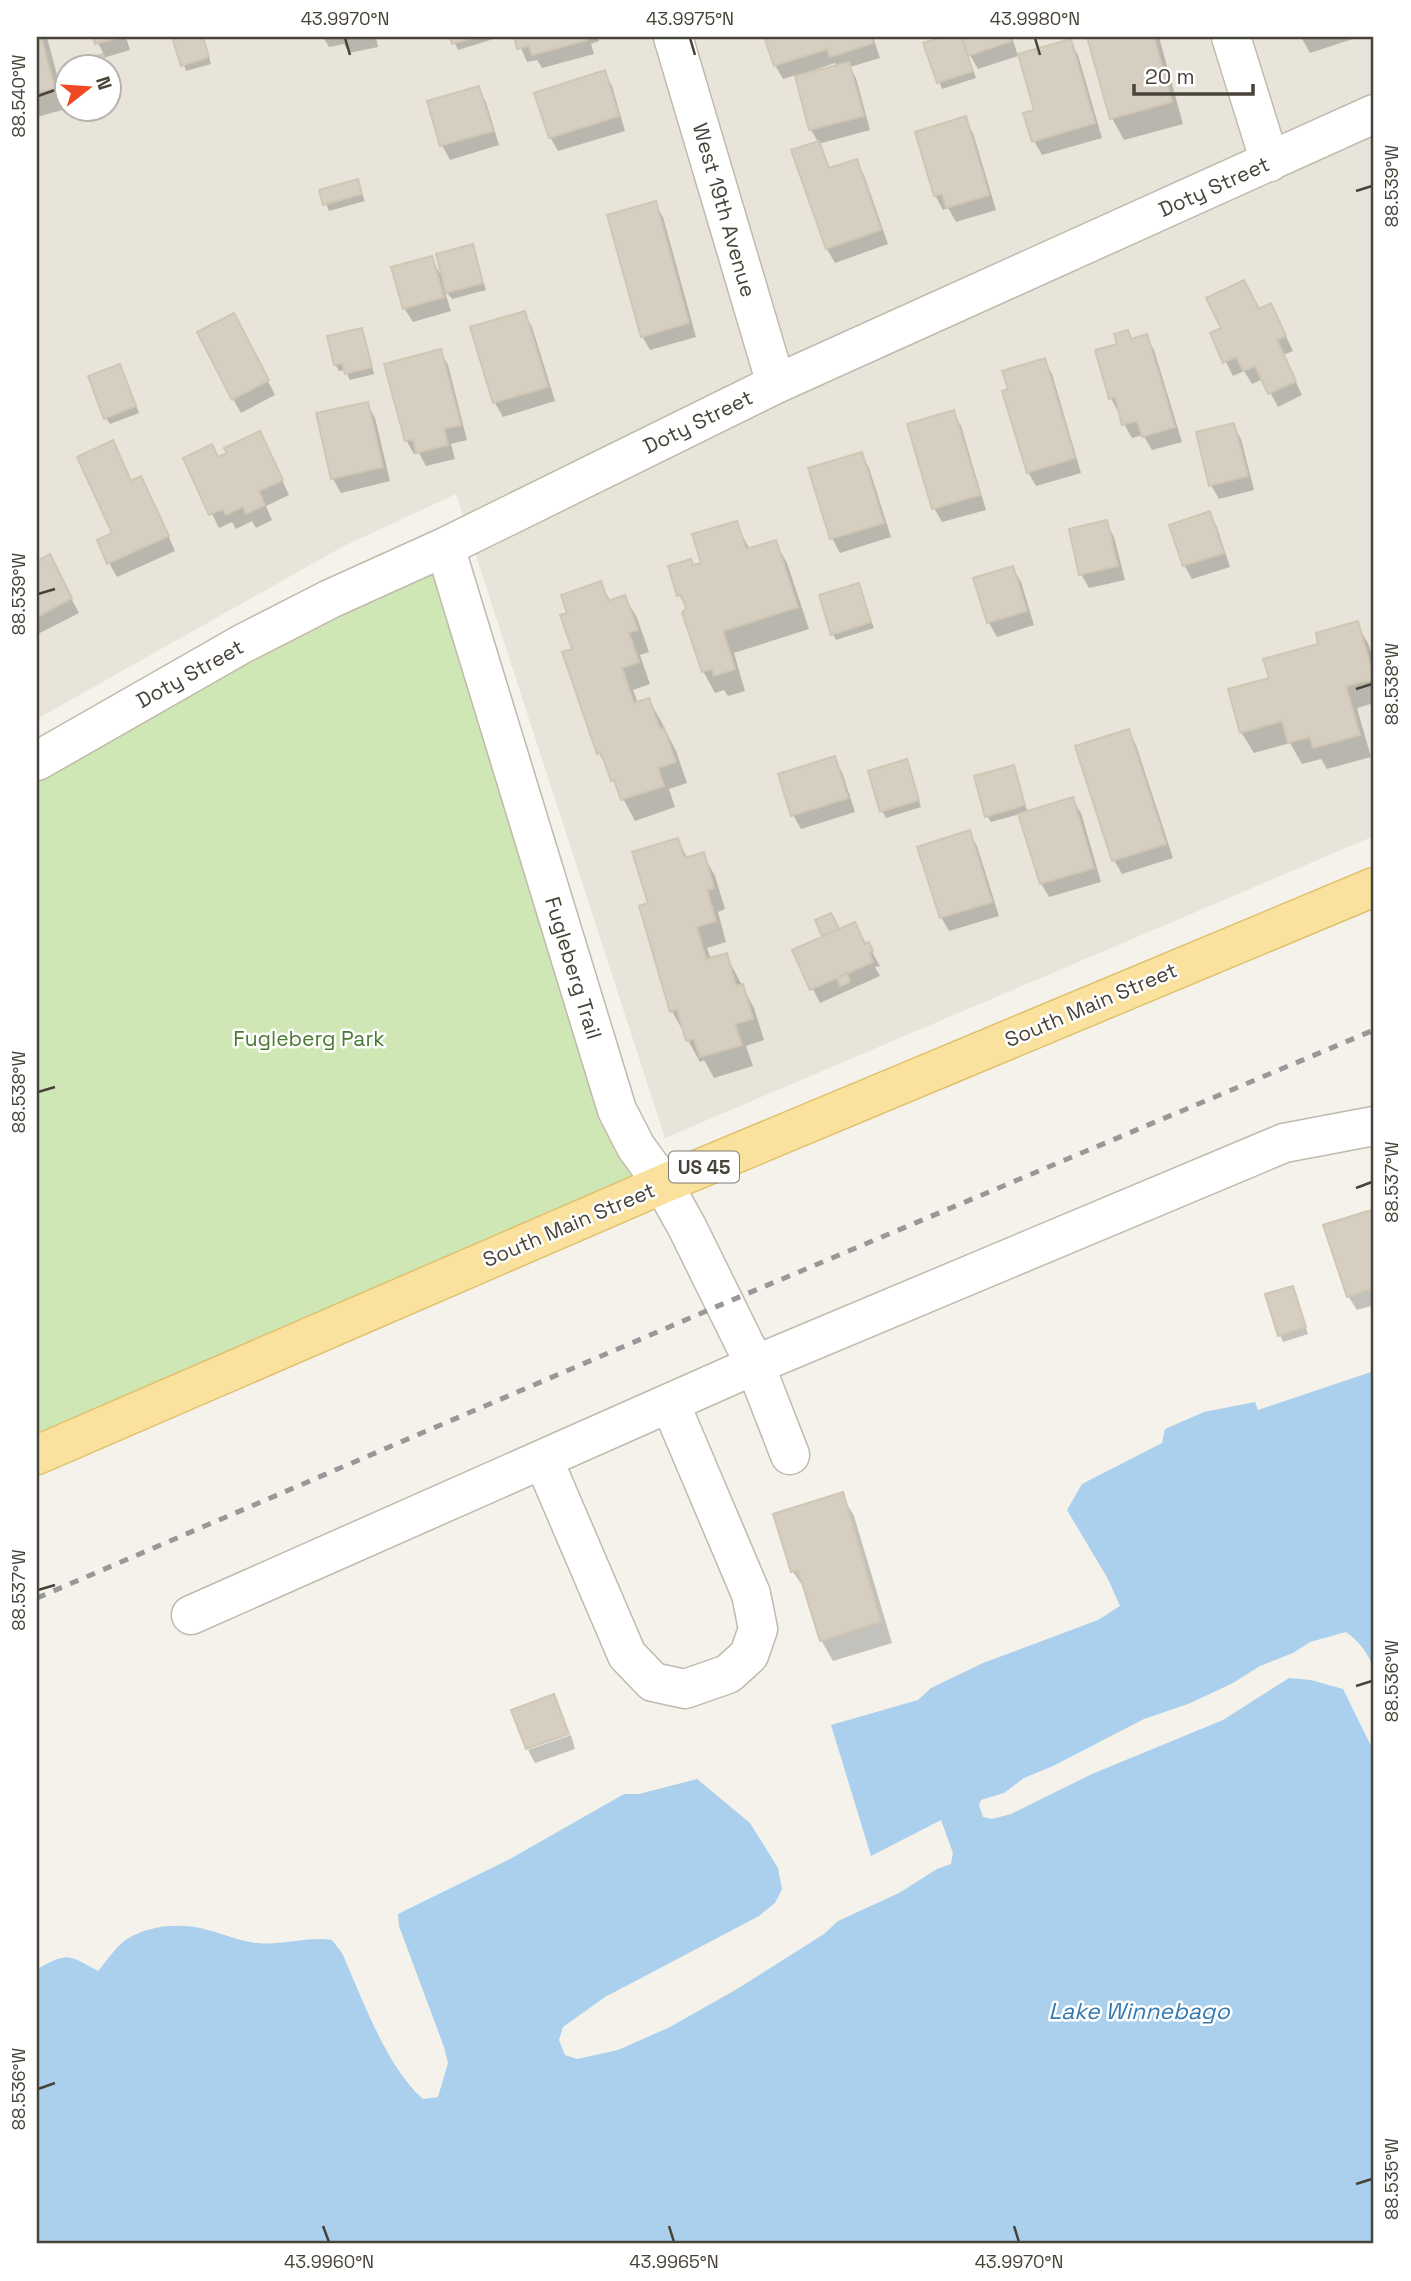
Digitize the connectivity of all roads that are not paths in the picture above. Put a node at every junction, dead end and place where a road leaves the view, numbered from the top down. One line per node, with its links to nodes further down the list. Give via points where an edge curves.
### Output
1 (673, 37): 5 (street, West 19th Avenue)
2 (1231, 37): 4 (street)
3 (1374, 114): 4 (street, Doty Street)
4 (1270, 162): 5 (street, Doty Street)
5 (776, 384): 6 (street, Doty Street)
6 (445, 547): 7 (street, Doty Street, via 242,644); 10 (street, Fugleberg Trail, via 617,1110)
7 (37, 761)
8 (1374, 887): 10 (main road, South Main Street / US 45)
9 (1374, 1126): 11 (street, via 1284,1143)
10 (663, 1184): 11 (street, Fugleberg Trail); 13 (main road, South Main Street / US 45)
11 (755, 1365): 12 (street); 14 (street, Fugleberg Trail)
12 (670, 1403): 15 (street); 15 (street, via 751,1594 758,1629 749,1655 727,1674 685,1689 653,1682 627,1655)
13 (37, 1455)
14 (790, 1455)
15 (543, 1459): 16 (street)
16 (191, 1615)

